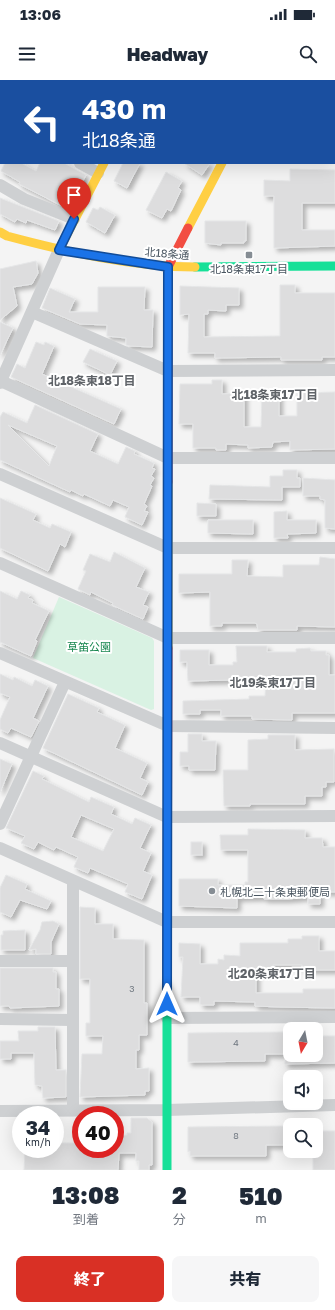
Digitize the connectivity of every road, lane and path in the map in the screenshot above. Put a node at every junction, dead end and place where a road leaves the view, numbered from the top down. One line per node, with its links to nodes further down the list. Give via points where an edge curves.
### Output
1 (84, 164): 3 (street)
2 (221, 164): 10 (street)
3 (101, 168): 5 (street)
4 (0, 185): 5 (street, via 24,199)
5 (74, 219): 8 (street)
6 (4, 234): 7 (street); 8 (street, 北18条通)
7 (0, 243)
8 (59, 250): 10 (street, 北18条通); 11 (street)
9 (335, 266): 10 (street, 北18条通)
10 (168, 267): 13 (street)
11 (32, 312): 13 (street); 14 (street)
12 (335, 370): 13 (street)
13 (168, 371): 15 (street)
14 (0, 382): 15 (street)
15 (168, 458): 16 (street); 18 (street)
16 (335, 458)
17 (0, 474): 18 (street)
18 (168, 548): 19 (street); 21 (street)
19 (335, 548)
20 (0, 563): 21 (street)
21 (168, 638): 22 (street); 25 (street)
22 (335, 638)
23 (0, 653): 24 (street)
24 (66, 682): 25 (street); 28 (street)
25 (168, 726): 26 (street); 30 (street)
26 (335, 728)
27 (0, 743): 28 (street)
28 (30, 756): 30 (street); 31 (street)
29 (335, 816): 30 (street)
30 (167, 817): 34 (street)
31 (0, 824)
32 (0, 848): 33 (street)
33 (73, 881): 34 (street); 37 (street)
34 (167, 922): 35 (street); 39 (street)
35 (335, 922)
36 (0, 960): 37 (street)
37 (73, 961): 41 (street)
38 (335, 1017): 39 (street)
39 (167, 1018): 46 (street)
40 (0, 1019): 41 (street)
41 (73, 1020): 42 (street)
42 (73, 1106)
43 (335, 1106): 46 (street)
44 (72, 1110): 47 (street)
45 (124, 1110): 46 (street)
46 (167, 1110): 48 (street)
47 (0, 1111)
48 (167, 1170)

